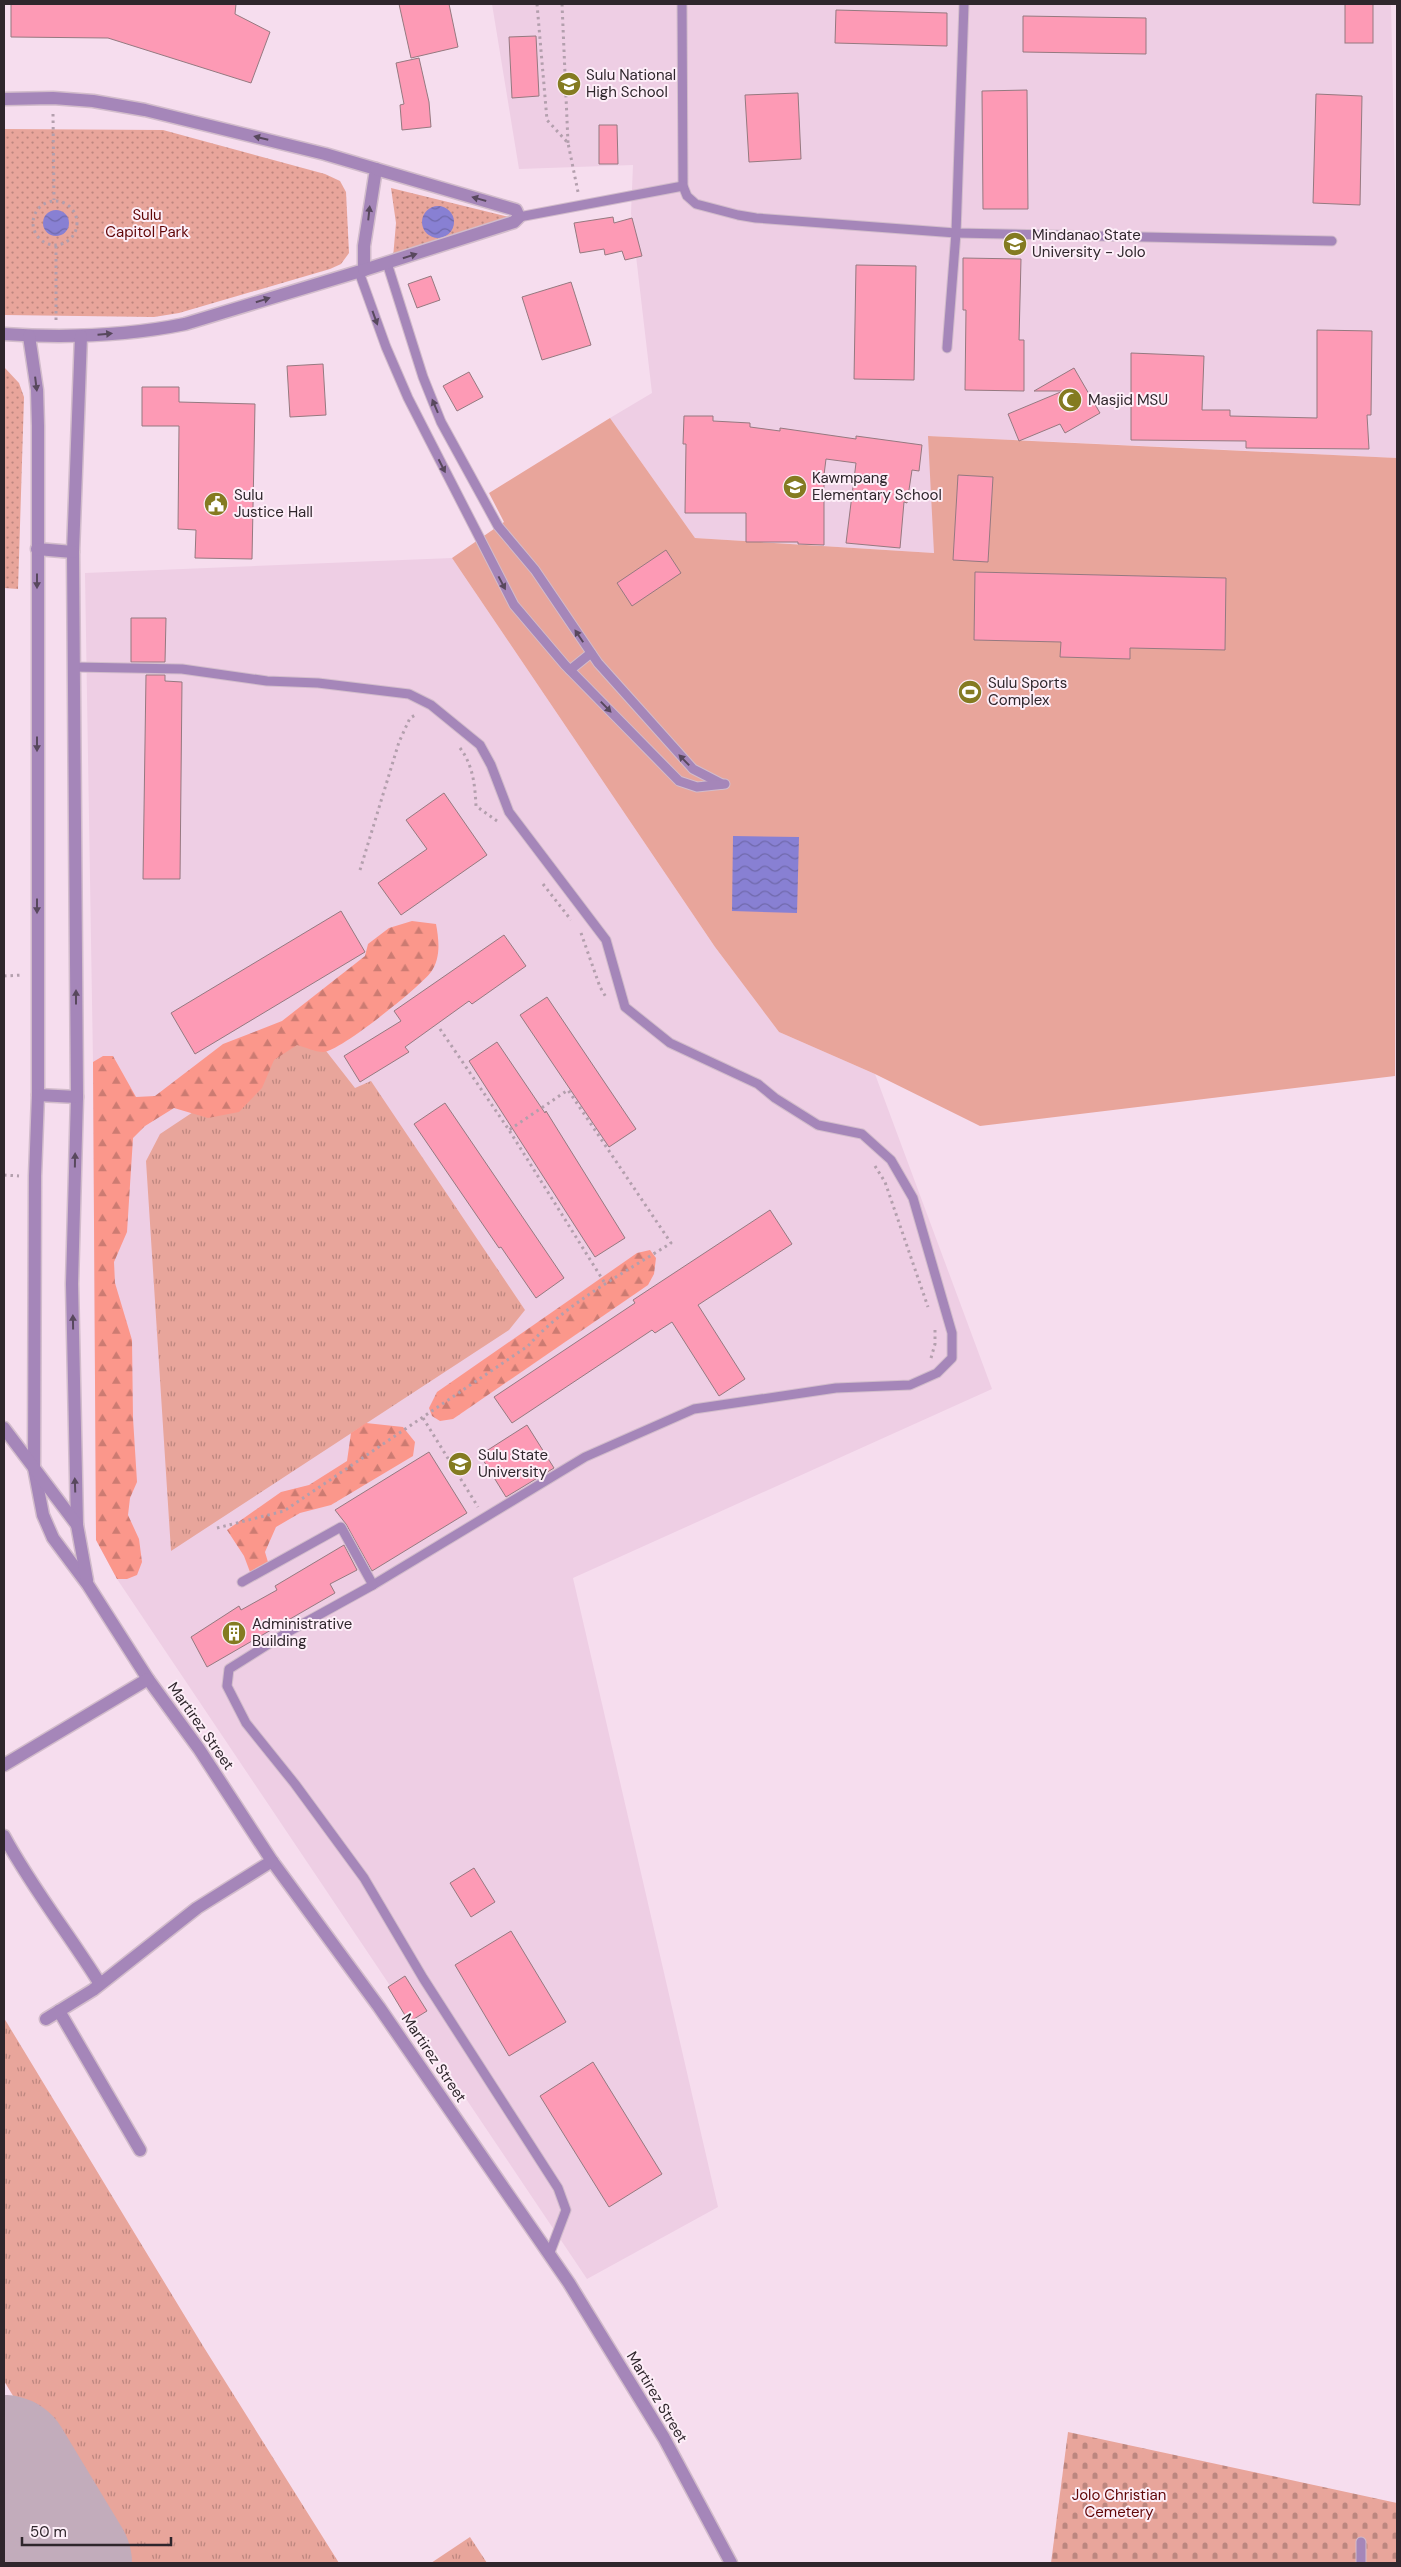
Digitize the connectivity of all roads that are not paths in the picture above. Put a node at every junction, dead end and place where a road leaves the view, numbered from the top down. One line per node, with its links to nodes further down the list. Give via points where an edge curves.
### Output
1 (682, 4): 5 (lane)
2 (964, 4): 7 (lane)
3 (4, 99): 4 (street, one-way to 3, via 144,110 93,101)
4 (376, 169): 6 (street, one-way to 4, via 516,210); 10 (street, one-way to 4)
5 (683, 186): 6 (lane); 7 (lane, via 687,196 696,204 738,216)
6 (519, 217): 9 (street, one-way to 6, via 514,222)
7 (956, 233): 8 (lane); 14 (lane)
8 (1332, 241)
9 (387, 263): 10 (street); 17 (lane, one-way to 9, via 535,570 498,526 441,422 423,378)
10 (361, 271): 13 (street, one-way to 10, via 155,330 185,324); 19 (lane, one-way to 19, via 386,347 408,398 514,605)
11 (4, 334): 12 (street)
12 (29, 336): 13 (street); 15 (street, one-way to 15, via 37,399)
13 (80, 336): 16 (street)
14 (947, 348)
15 (37, 549): 16 (street); 20 (street, one-way to 20)
16 (73, 552): 18 (street)
17 (591, 653): 19 (lane); 19 (lane, one-way to 17, via 678,781 697,787 725,784 693,769)
18 (74, 667): 21 (street, one-way to 18); 27 (lane, via 182,669 267,681 318,683 408,694 431,705 480,746 509,812 606,940 625,1007 670,1043 758,1084 818,1125 862,1134 891,1160 913,1198 952,1333 952,1358 937,1373 910,1384 836,1388 694,1409 585,1457)
19 (570, 670)
20 (38, 1094): 21 (street); 23 (street)
21 (77, 1097): 24 (street, one-way to 21, via 72,1284)
22 (4, 1428): 23 (street)
23 (34, 1468): 24 (street); 26 (street, Martirez Street, via 43,1515 53,1538)
24 (76, 1525): 26 (street)
25 (242, 1582): 27 (lane, via 341,1527)
26 (88, 1585): 28 (street, Martirez Street)
27 (373, 1585): 36 (lane, via 228,1669 227,1686 246,1723 364,1878 423,1978 558,2188 566,2210)
28 (148, 1679): 29 (street); 31 (street, Martirez Street, via 199,1749)
29 (4, 1765)
30 (4, 1836): 32 (street, via 32,1884 68,1932)
31 (272, 1861): 32 (street, via 196,1908); 36 (street, Martirez Street, via 379,2007)
32 (100, 1984): 33 (street)
33 (60, 2011): 34 (street); 35 (street)
34 (46, 2019)
35 (140, 2150)
36 (549, 2255): 38 (street, Martirez Street, via 664,2438)
37 (1362, 2542): 39 (lane)
38 (731, 2563)
39 (1362, 2563)

